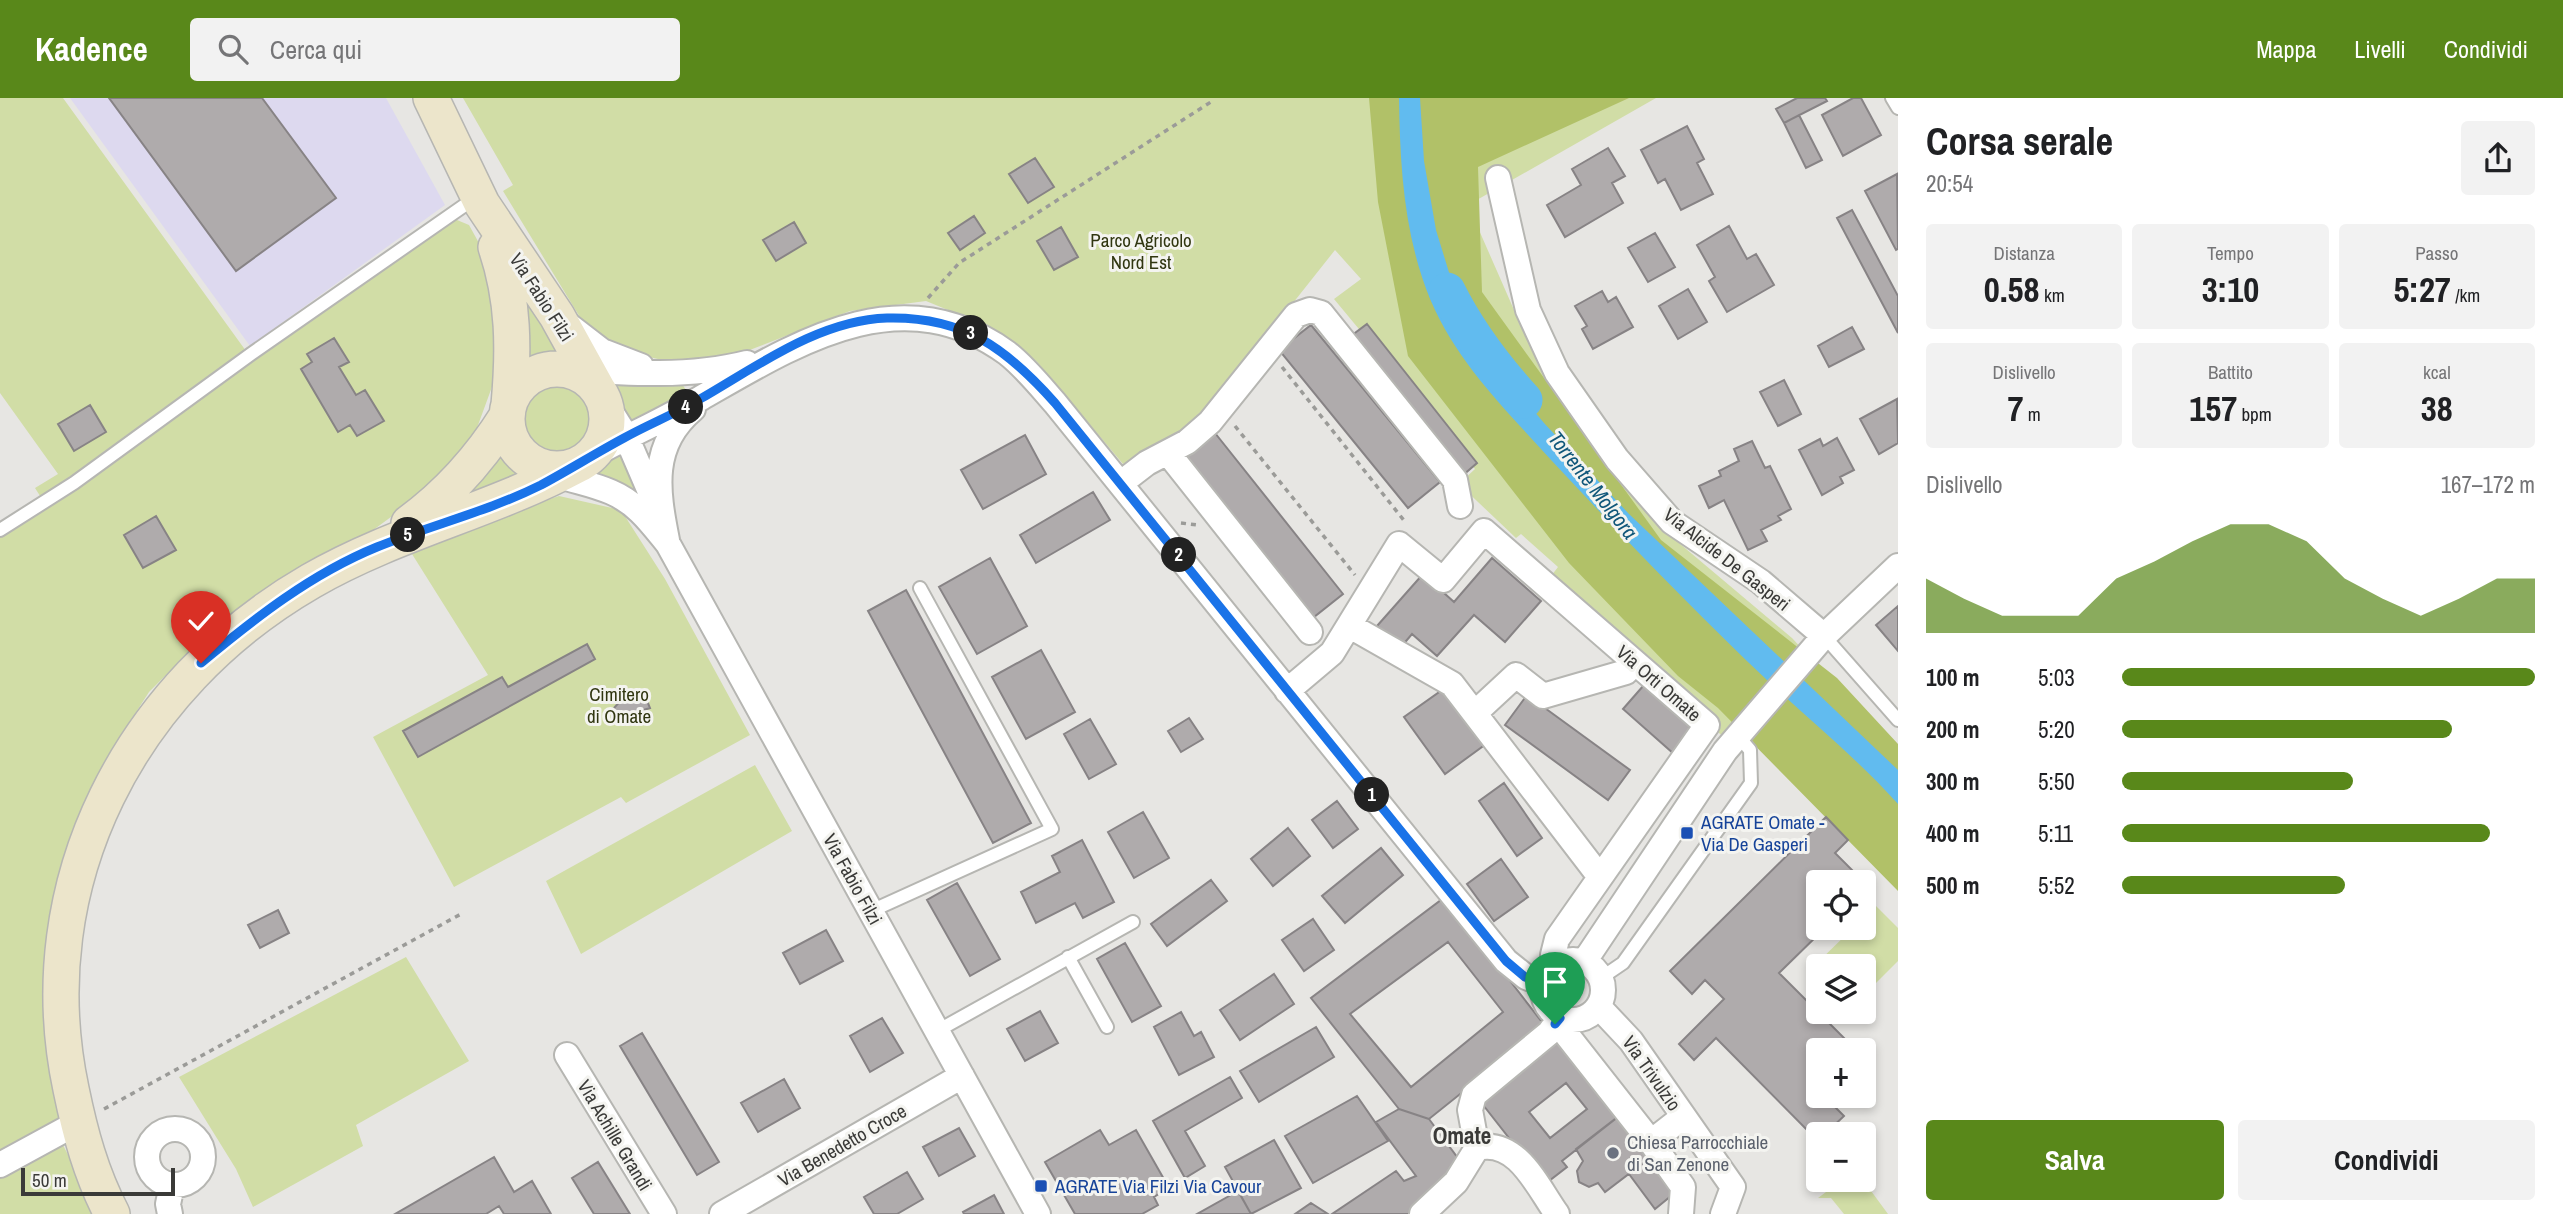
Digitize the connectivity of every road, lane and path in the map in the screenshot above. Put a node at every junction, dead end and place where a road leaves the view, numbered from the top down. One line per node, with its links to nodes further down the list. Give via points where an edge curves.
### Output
1 (431, 98): 6 (street, Via Fabio Filzi)
2 (1892, 98): 4 (lane)
3 (1214, 100): 7 (path, via 959,263 926,301)
4 (1898, 108)
5 (1498, 178): 32 (street, Via Alcide De Gasperi, via 1528,310 1557,373 1602,438 1672,522 1761,582)
6 (480, 200): 8 (street, Via Fabio Filzi); 15 (street, Via Fabio Filzi, via 512,304); 23 (lane)
7 (936, 306)
8 (557, 316): 11 (street, via 602,351); 12 (street, Via Fabio Filzi)
9 (1268, 350): 14 (street); 20 (street, via 1296,315 1310,310 1321,313 1455,480); 25 (path, via 1406,523)
10 (768, 358): 11 (street, via 722,370); 13 (street); 19 (street, via 870,320 919,319 956,327 1017,362)
11 (669, 373): 12 (street)
12 (588, 383): 15 (street, via 544,370 516,390); 16 (street, Via Fabio Filzi); 18 (street, via 606,432 599,446)
13 (720, 388): 16 (street); 24 (street, Via Fabio Filzi, via 681,420 662,452 658,480)
14 (1221, 409): 17 (street); 29 (path)
15 (508, 411): 18 (street, via 512,441 519,452); 26 (street, via 489,444 455,486)
16 (626, 436): 18 (street); 24 (street, Via Fabio Filzi)
17 (1168, 453): 19 (street); 31 (street)
18 (564, 466): 24 (street, Via Fabio Filzi, via 623,498); 26 (street, via 528,491)
19 (1121, 483): 34 (street)
20 (1460, 506)
21 (1173, 523): 22 (path)
22 (1201, 526)
23 (0, 530)
24 (666, 534): 39 (street, Via Fabio Filzi)
25 (1399, 544): 29 (street); 33 (street, Via Orti Omate, via 1443,580 1484,531)
26 (375, 548): 52 (street, via 278,602 201,663 141,736 107,795 76,877 61,963 61,1029)
27 (1898, 566): 32 (street)
28 (920, 588): 39 (lane, via 1052,829)
29 (1370, 593): 30 (street)
30 (1350, 626): 34 (street, via 1332,653); 35 (street, via 1452,684)
31 (1310, 632)
32 (1817, 643): 36 (lane); 37 (street)
33 (1634, 662): 35 (street, via 1626,672 1543,696 1516,675); 38 (street, Via Orti Omate, via 1707,725)
34 (1287, 691): 44 (street, via 1506,961 1525,977)
35 (1475, 713): 38 (street)
36 (1898, 720)
37 (1743, 729): 43 (street, via 1683,810); 43 (lane, via 1750,750 1751,783 1623,963)
38 (1600, 877): 44 (street, Via Orti Omate, via 1557,939)
39 (870, 911): 48 (street, Via Fabio Filzi)
40 (461, 914): 52 (path)
41 (1133, 922): 42 (lane)
42 (1068, 957): 47 (lane); 48 (lane)
43 (1593, 970): 44 (street, via 1572,960); 45 (street, via 1604,990)
44 (1549, 975): 46 (street, via 1546,1003)
45 (1598, 1007): 46 (street, via 1580,1020); 51 (street, Via Trivulzio, via 1631,1041)
46 (1558, 1021): 53 (street); 54 (street, via 1474,1095 1470,1110)
47 (1107, 1027)
48 (937, 1031): 50 (street, Via Fabio Filzi)
49 (567, 1055): 59 (street, Via Achille Grandi)
50 (962, 1076): 60 (street, Via Benedetto Croce); 61 (street, Via Fabio Filzi)
51 (1683, 1117): 53 (street); 65 (street, Via Trivulzio, via 1733,1187)
52 (77, 1123): 55 (street); 57 (street, via 92,1173)
53 (1651, 1142): 64 (street, via 1683,1187)
54 (1477, 1148): 62 (street, via 1456,1182); 63 (street, via 1492,1145 1513,1154)
55 (0, 1164)
56 (172, 1185): 58 (street)
57 (112, 1214)
58 (170, 1214)
59 (664, 1214)
60 (722, 1214)
61 (1038, 1214)
62 (1422, 1214)
63 (1558, 1214)
64 (1681, 1214)
65 (1723, 1214)

